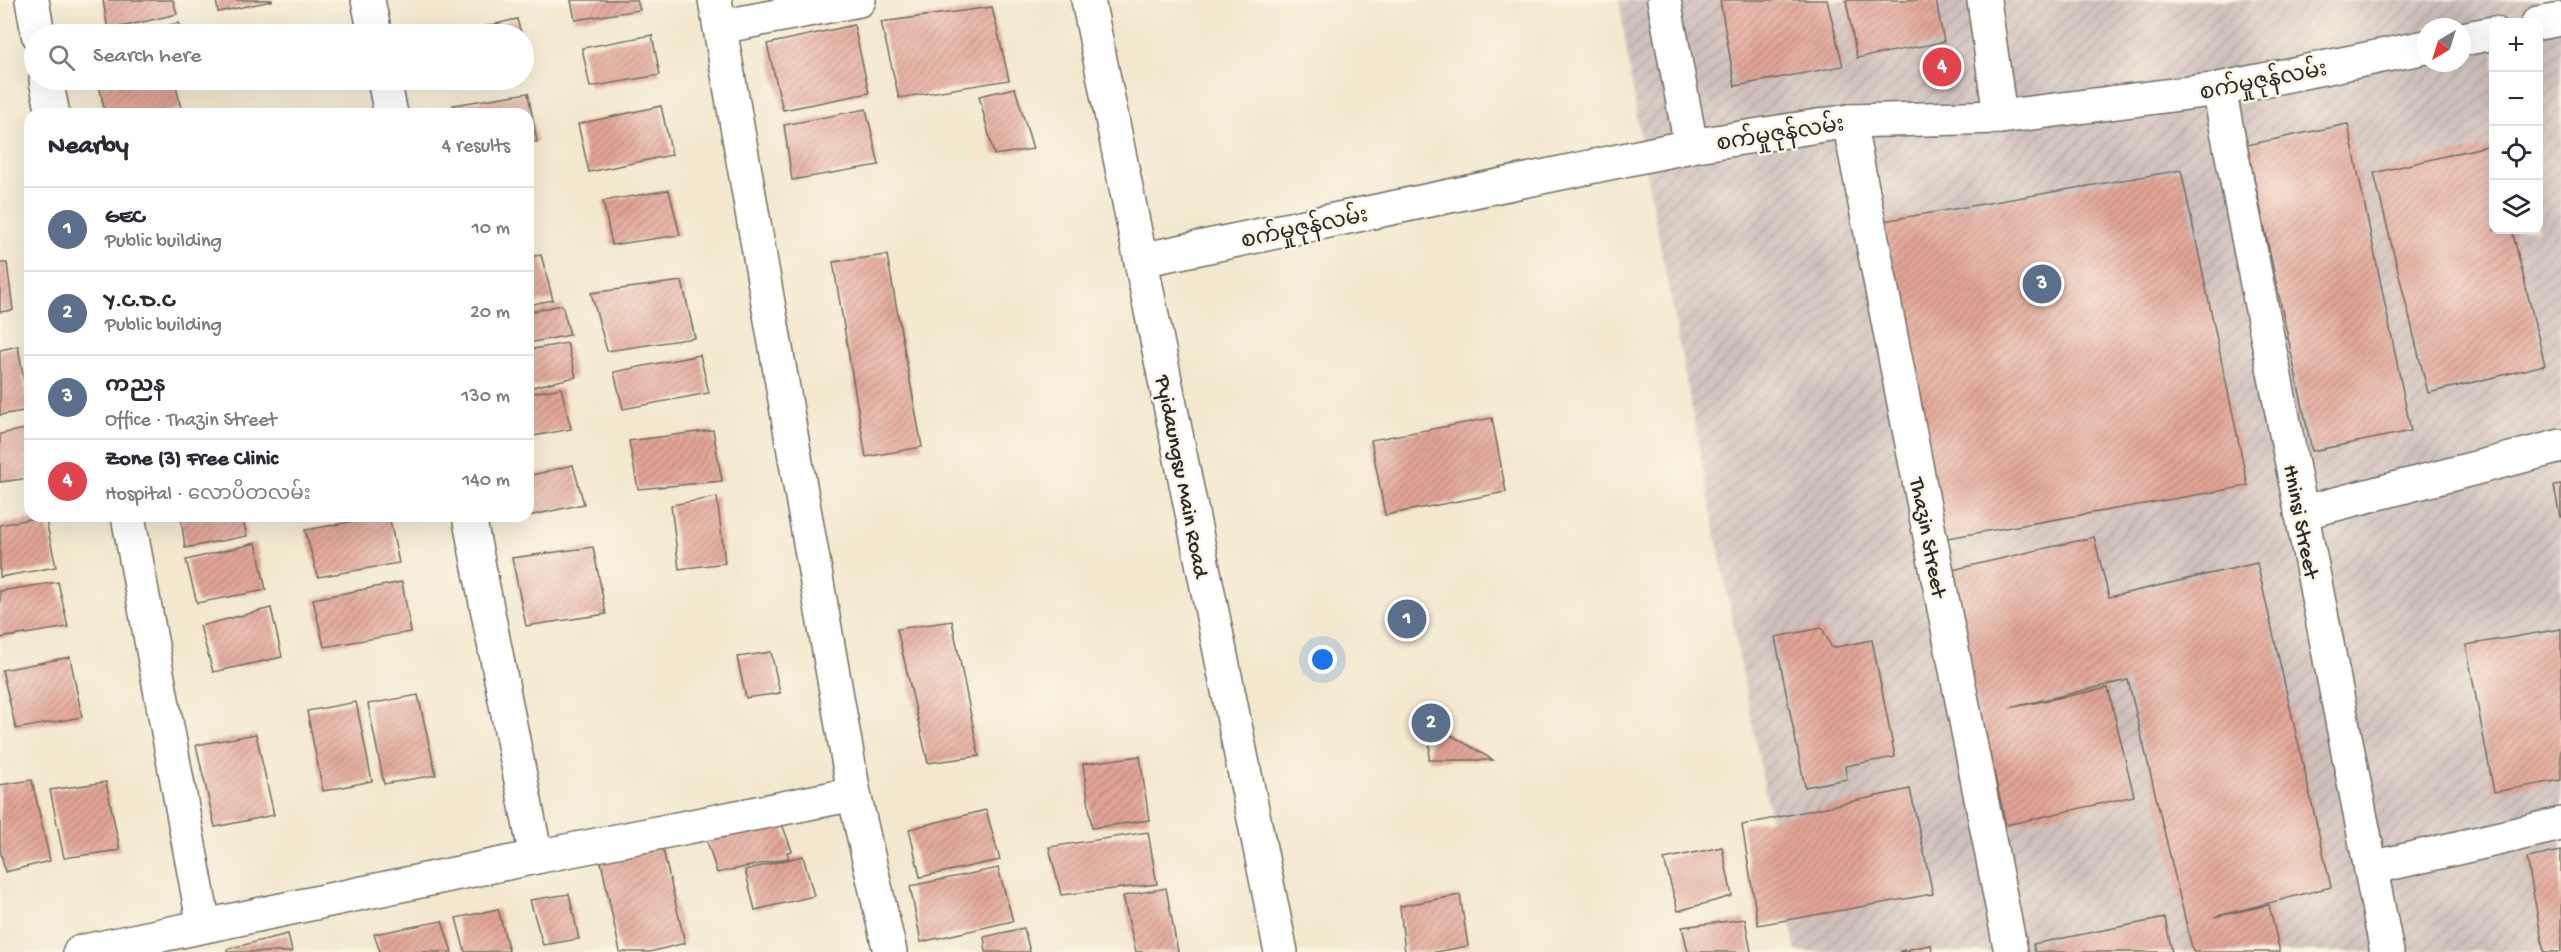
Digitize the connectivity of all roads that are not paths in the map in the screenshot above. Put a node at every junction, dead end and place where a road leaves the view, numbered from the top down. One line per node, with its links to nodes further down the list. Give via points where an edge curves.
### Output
1 (32, 0): 10 (street)
2 (368, 0): 11 (street)
3 (859, 0): 7 (street)
4 (1088, 0): 23 (street, Pyidaungsu Main Road)
5 (1664, 0): 22 (street)
6 (1984, 0): 20 (street)
7 (717, 14): 28 (street)
8 (2561, 19): 9 (street)
9 (2543, 22)
10 (36, 24)
11 (373, 24)
12 (2489, 34): 13 (street)
13 (2471, 37)
14 (2417, 49): 15 (street, စက်မှုဇုန်လမ်း)
15 (2219, 89): 20 (street, စက်မှုဇုန်လမ်း); 25 (street, Hninsi Street)
16 (48, 90): 18 (street)
17 (386, 90): 19 (street)
18 (52, 108)
19 (390, 108)
20 (2000, 117): 21 (street, စက်မှုဇုန်လမ်း)
21 (1849, 121): 22 (street, စက်မှုဇုန်လမ်း); 36 (street, Thazin Street)
22 (1692, 146): 23 (street, စက်မှုဇုန်လမ်း)
23 (1141, 260): 35 (street, Pyidaungsu Main Road)
24 (2561, 446): 25 (street)
25 (2301, 513): 31 (street, Hninsi Street)
26 (129, 522): 32 (street)
27 (470, 522): 30 (street)
28 (854, 794): 30 (street); 34 (street)
29 (2561, 824): 31 (street)
30 (536, 857): 32 (street)
31 (2371, 868): 37 (street, Hninsi Street)
32 (204, 926): 33 (street)
33 (80, 952)
34 (890, 952)
35 (1281, 952)
36 (2011, 952)
37 (2388, 952)

